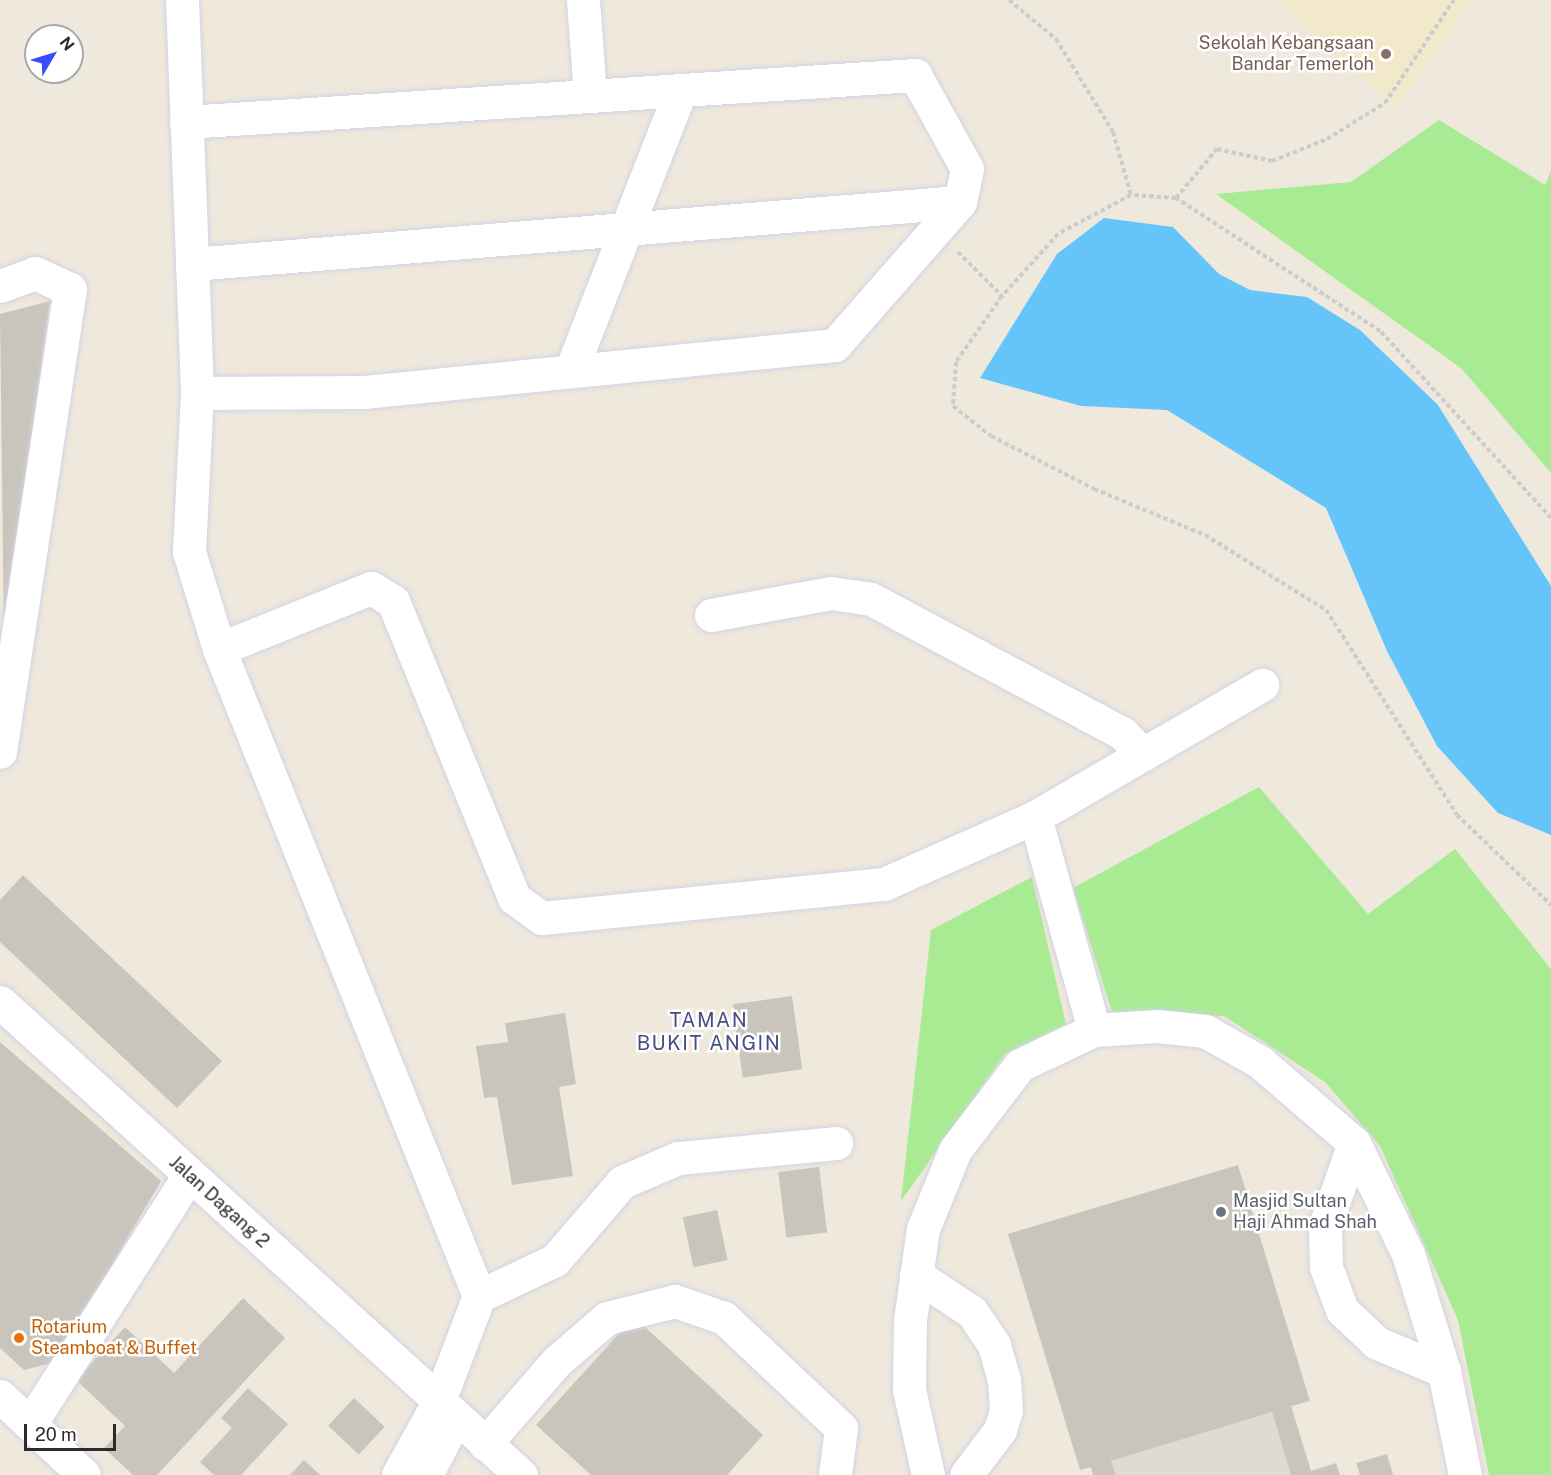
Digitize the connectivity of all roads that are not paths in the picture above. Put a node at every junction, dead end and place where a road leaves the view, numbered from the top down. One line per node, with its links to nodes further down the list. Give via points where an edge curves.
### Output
1 (182, 0): 5 (street)
2 (583, 0): 4 (street)
3 (681, 90): 4 (street); 6 (street, via 915,75 966,169); 7 (street)
4 (590, 96): 5 (street)
5 (186, 122): 8 (street)
6 (960, 202): 7 (street); 10 (street, via 835,345)
7 (624, 230): 8 (street); 10 (street)
8 (192, 264): 11 (street)
9 (0, 286): 14 (street, via 35,273 70,289)
10 (571, 370): 11 (street, via 365,392)
11 (197, 393): 13 (street, via 189,552)
12 (711, 615): 17 (street, via 831,593 871,599 1122,733)
13 (219, 650): 18 (street, via 371,588 393,602 514,898 542,918 884,884); 25 (street)
14 (7, 668): 16 (street)
15 (1262, 685): 17 (street)
16 (0, 752)
17 (1143, 754): 18 (street)
18 (1035, 817): 20 (street)
19 (0, 1002): 23 (street, Jalan Dagang 2)
20 (1094, 1030): 22 (street, via 1158,1026 1205,1031 1260,1062); 24 (street, via 1020,1065 970,1125 923,1229)
21 (836, 1143): 25 (street, via 678,1158 622,1182 555,1260)
22 (1354, 1143): 26 (street, via 1408,1254); 26 (street, via 1325,1226 1326,1267 1342,1310 1377,1343)
23 (189, 1175): 28 (street, Jalan Dagang 2); 29 (street)
24 (916, 1275): 36 (street, via 909,1389); 37 (street, via 972,1312 994,1345 1004,1380 1006,1410 1000,1430)
25 (479, 1296): 28 (street)
26 (1444, 1371): 38 (street)
27 (0, 1396): 29 (street)
28 (447, 1409): 30 (street, Jalan Dagang 2); 32 (street); 33 (street)
29 (30, 1424): 31 (street)
30 (484, 1444): 34 (street, Jalan Dagang 2); 35 (street, via 556,1362 607,1318 675,1301 724,1318 841,1428)
31 (84, 1475)
32 (398, 1475)
33 (426, 1475)
34 (521, 1475)
35 (835, 1475)
36 (928, 1475)
37 (966, 1475)
38 (1465, 1475)

